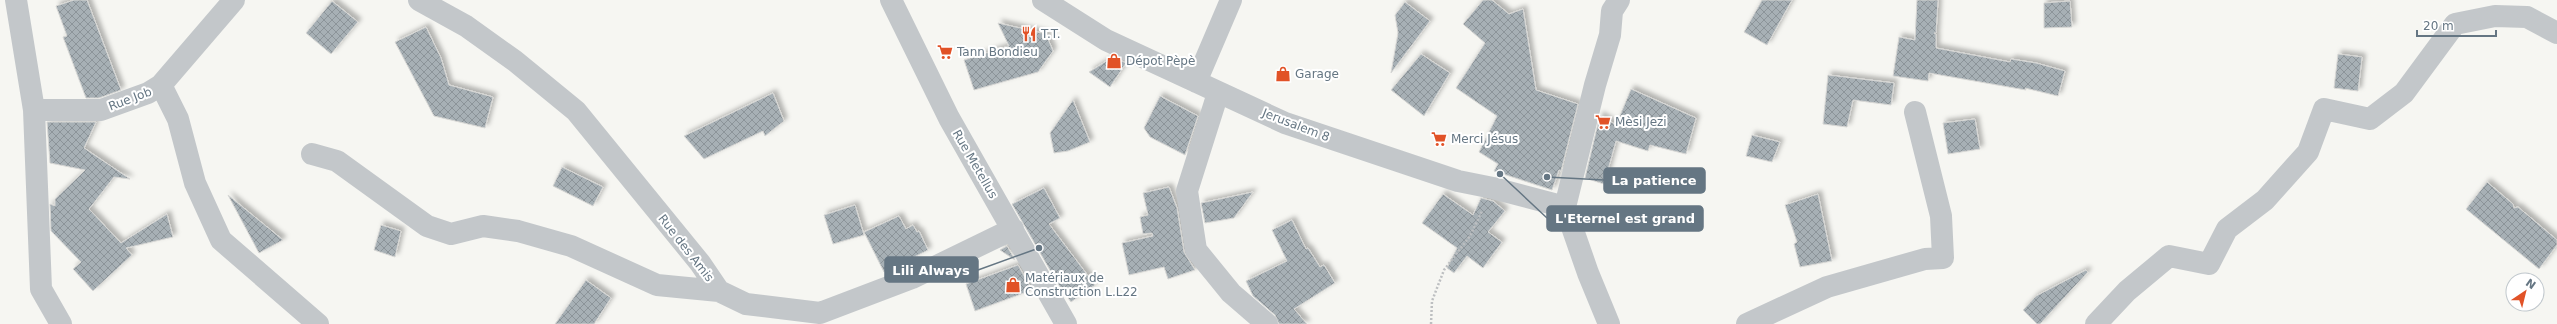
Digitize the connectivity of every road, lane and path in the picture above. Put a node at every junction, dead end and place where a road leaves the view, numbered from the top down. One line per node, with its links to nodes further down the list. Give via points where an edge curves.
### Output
1 (16, 0): 12 (street)
2 (234, 0): 10 (street, Rue Job)
3 (419, 0): 18 (street, Rue des Amis, via 466,26 515,61 576,111 700,263)
4 (1043, 0): 9 (street, Jerusalem 8, via 1106,40)
5 (1231, 0): 9 (street)
6 (898, 2): 17 (street, Rue Metellus, via 949,118)
7 (1610, 4): 16 (street, via 1610,35)
8 (2557, 33): 26 (street, via 2527,17 2495,16 2455,24 2404,93 2370,119 2324,108 2308,152 2265,200 2227,229 2209,264 2169,256 2127,291)
9 (1196, 82): 11 (street, Jerusalem 8)
10 (161, 85): 12 (street, Rue Job, via 148,93 101,110); 20 (street, via 178,119 195,183 221,240)
11 (1218, 93): 15 (street, Jerusalem 8, via 1285,123 1420,170); 22 (street, via 1187,191 1196,250 1231,293)
12 (34, 110): 19 (street, via 41,289)
13 (1915, 112): 25 (street, via 1941,216 1944,258 1925,259 1827,288)
14 (312, 154): 18 (street, via 338,161 427,226 451,234 483,226 518,231 572,246 658,285)
15 (1493, 188): 16 (street, Jerusalem 8); 23 (path, via 1470,236 1444,270 1432,301)
16 (1565, 207): 24 (street)
17 (1013, 229): 18 (street, Rue des Amis, via 912,278 820,314 746,304); 21 (street, Rue Metellus)
18 (719, 291)
19 (61, 324)
20 (318, 324)
21 (1066, 324)
22 (1267, 324)
23 (1431, 324)
24 (1609, 324)
25 (1747, 324)
26 (2096, 324)

